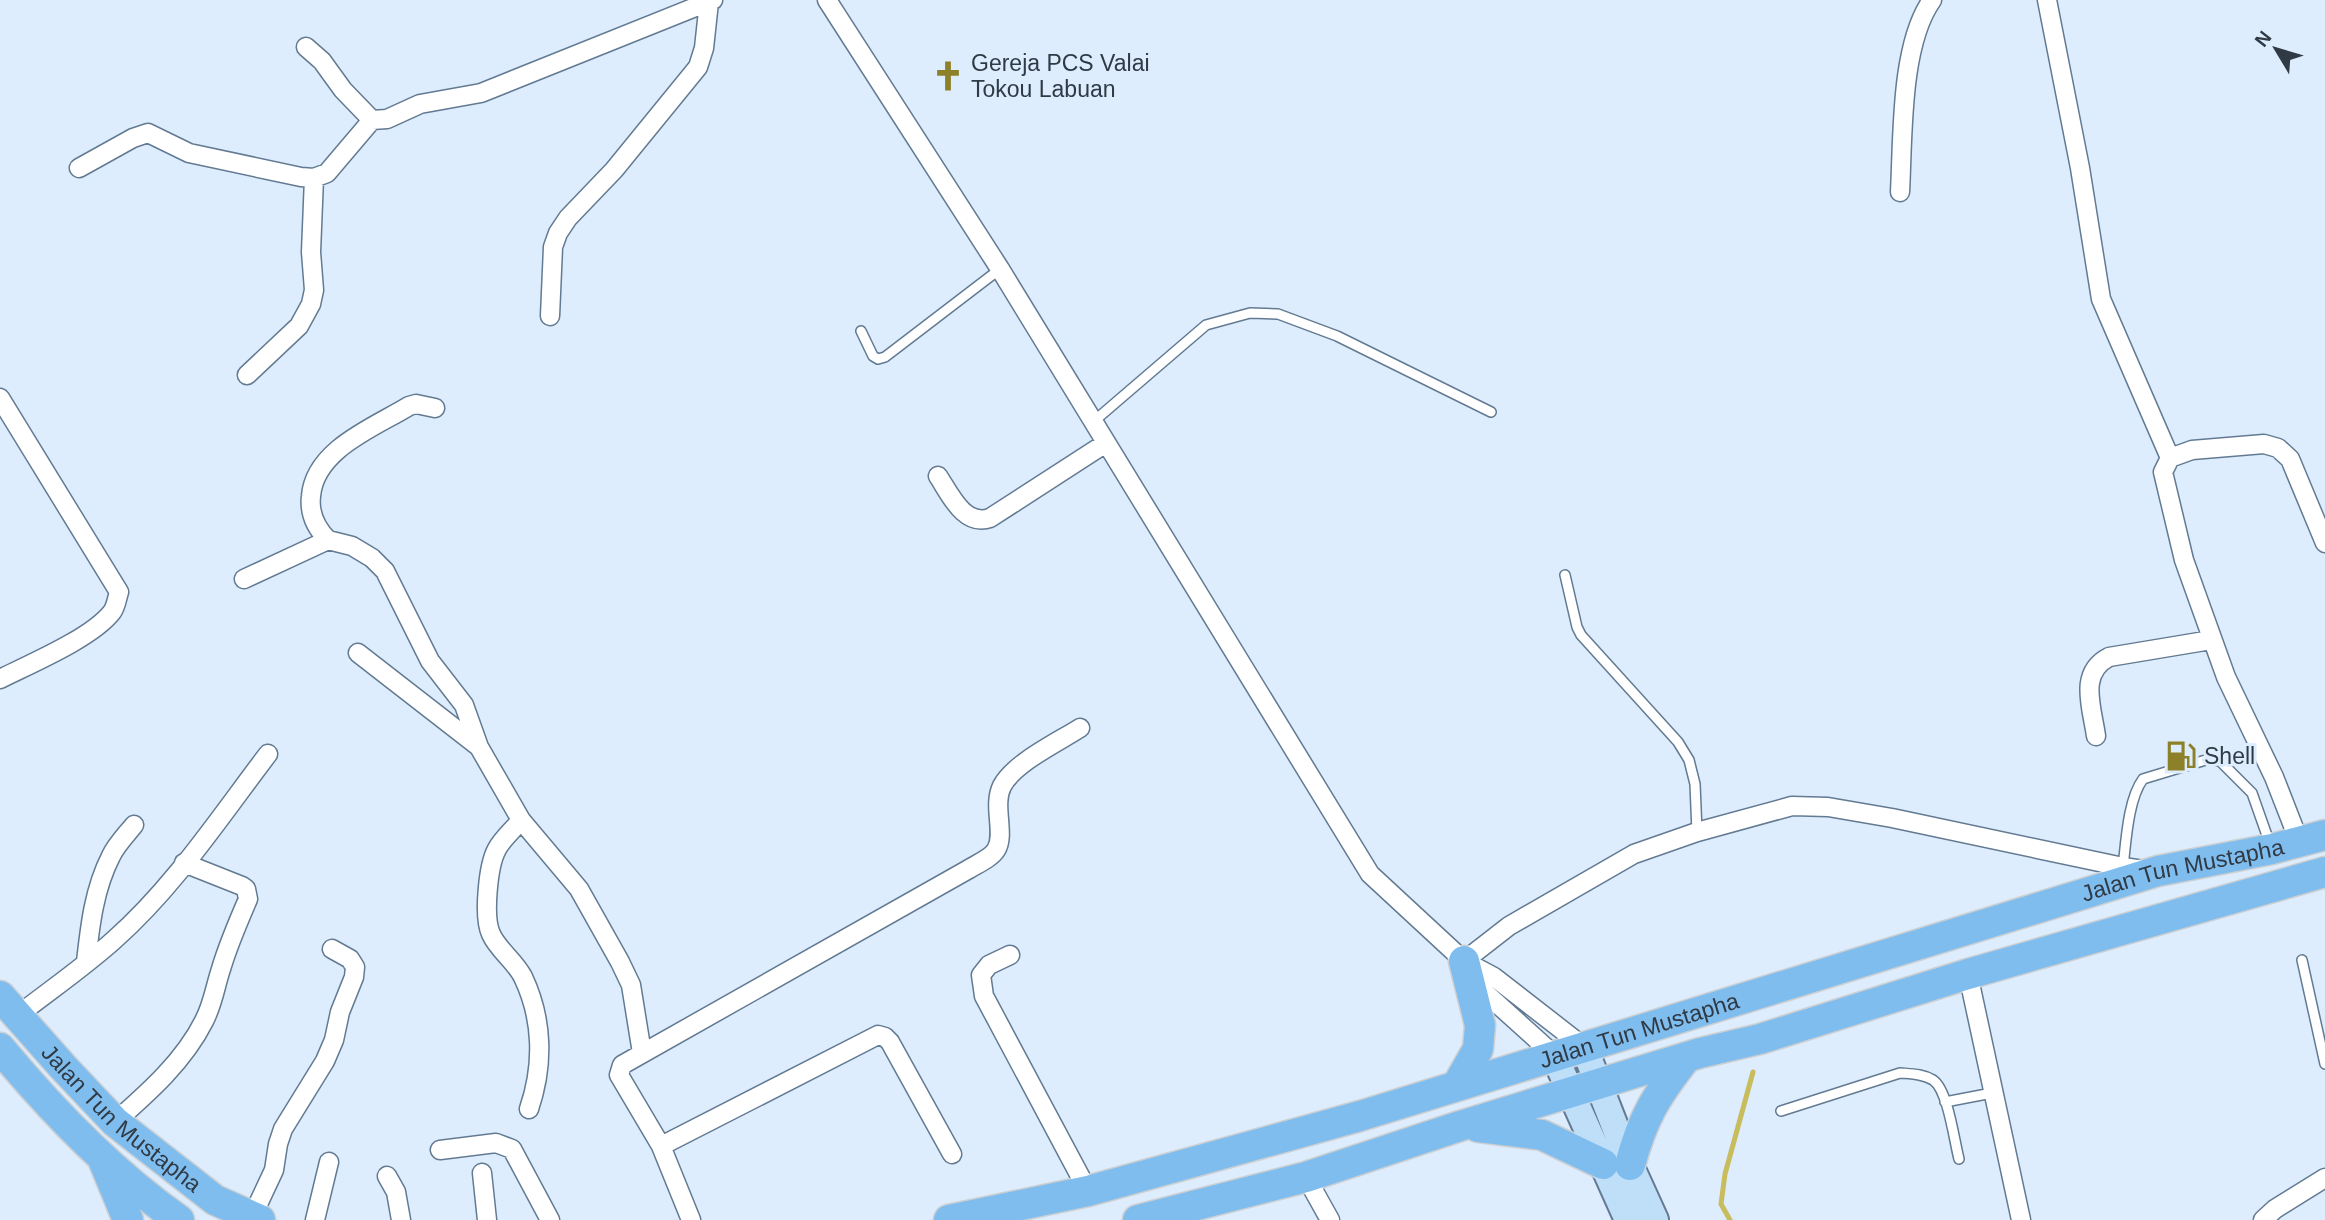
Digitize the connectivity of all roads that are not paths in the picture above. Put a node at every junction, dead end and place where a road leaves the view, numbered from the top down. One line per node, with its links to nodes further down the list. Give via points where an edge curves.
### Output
1 (827, 0): 10 (street)
2 (1932, 0): 9 (street, via 1913,42)
3 (2046, 0): 19 (street, via 2101,299)
4 (711, 1): 6 (street, via 481,93 420,104 387,119); 11 (street, via 698,66 558,233 552,247)
5 (306, 47): 6 (street)
6 (372, 120): 8 (street, via 327,173)
7 (79, 168): 8 (street, via 148,133 189,153)
8 (314, 178): 13 (street, via 311,304 299,326)
9 (1900, 192)
10 (1000, 269): 12 (lane, via 885,357 873,356); 17 (street)
11 (550, 316)
12 (861, 331)
13 (247, 375)
14 (0, 398): 27 (street, via 119,592 113,612 89,631)
15 (435, 408): 21 (street, via 409,406 328,460 312,487 310,508 318,530)
16 (1491, 412): 17 (lane, via 1337,336 1278,314 1250,313 1206,325)
17 (1093, 422): 18 (street)
18 (1106, 443): 20 (street, via 982,521 965,514); 43 (street, via 1370,874)
19 (2170, 458): 22 (street, via 2192,450 2263,444 2278,448 2290,459); 25 (street, via 2163,472 2169,504)
20 (938, 476)
21 (328, 540): 24 (street); 30 (street, via 352,545 385,571 429,661 464,705)
22 (2325, 543)
23 (1565, 575): 34 (lane, via 1581,635 1665,725 1689,760)
24 (244, 579)
25 (2211, 640): 29 (street, via 2109,657 2099,663 2091,673 2089,687); 35 (street)
26 (358, 653): 30 (street)
27 (0, 679)
28 (1080, 728): 49 (street, via 1012,772 1003,785 998,797 995,852)
29 (2096, 736)
30 (479, 747): 32 (street)
31 (268, 754): 36 (street)
32 (521, 820): 49 (street, via 579,889 620,962 631,985); 58 (street, via 496,849 485,911 491,933 522,975 534,1005 539,1068)
33 (134, 825): 44 (street, via 112,853 100,880)
34 (1697, 832): 37 (street, via 1792,806 1828,807); 43 (street, via 1634,854 1509,926)
35 (2299, 842): 37 (lane, via 2220,761 2209,759 2143,779 2128,828); 38 (main road, Jalan Tun Mustapha)
36 (184, 863): 44 (street, via 136,919); 60 (street, via 242,886 248,899 197,1034 150,1091)
37 (2123, 867): 38 (street)
38 (2158, 871): 47 (main road, Jalan Tun Mustapha)
39 (2325, 872): 45 (main road)
40 (332, 949): 74 (street, via 355,967 334,1040 283,1129 274,1170)
41 (1010, 955): 73 (street, via 989,965 981,975 984,996)
42 (2302, 960): 52 (lane)
43 (1464, 961): 47 (street, via 1494,977); 50 (street, via 1482,990); 53 (main road, via 1480,1025 1478,1049)
44 (86, 962): 46 (street)
45 (1968, 974): 51 (main road); 55 (street)
46 (8, 1006): 60 (main road, Jalan Tun Mustapha)
47 (1584, 1046): 50 (main road, Jalan Tun Mustapha); 54 (main road)
48 (0, 1048): 66 (main road)
49 (642, 1053): 62 (street, via 622,1065 619,1075)
50 (1554, 1055): 53 (main road, Jalan Tun Mustapha); 56 (main road)
51 (1692, 1056): 54 (main road); 68 (main road, via 1660,1090)
52 (2325, 1064)
53 (1458, 1084): 73 (main road, Jalan Tun Mustapha, via 1360,1116)
54 (1600, 1085): 56 (main road); 68 (main road)
55 (1992, 1093): 57 (lane); 87 (street)
56 (1572, 1094): 61 (main road); 68 (main road)
57 (1945, 1102): 59 (lane, via 1935,1081 1900,1073); 65 (lane)
58 (529, 1109)
59 (1781, 1111)
60 (116, 1122): 74 (main road, Jalan Tun Mustapha)
61 (1460, 1126): 68 (main road, via 1542,1135); 71 (main road)
62 (661, 1146): 64 (street, via 878,1035 891,1042); 81 (street)
63 (440, 1150): 80 (street, via 496,1143 512,1149)
64 (952, 1154)
65 (1959, 1159)
66 (103, 1161): 75 (main road); 76 (main road)
67 (329, 1162): 77 (street)
68 (1617, 1164): 85 (main road); 86 (main road)
69 (482, 1173): 79 (street)
70 (387, 1176): 78 (street, via 396,1192)
71 (1307, 1177): 83 (main road); 84 (street)
72 (2325, 1178): 88 (street)
73 (1088, 1191): 82 (main road, Jalan Tun Mustapha)
74 (239, 1214)
75 (128, 1220)
76 (179, 1220)
77 (315, 1220)
78 (401, 1220)
79 (487, 1220)
80 (550, 1220)
81 (691, 1220)
82 (949, 1220)
83 (1138, 1220)
84 (1330, 1220)
85 (1628, 1220)
86 (1655, 1220)
87 (2021, 1220)
88 (2263, 1220)

